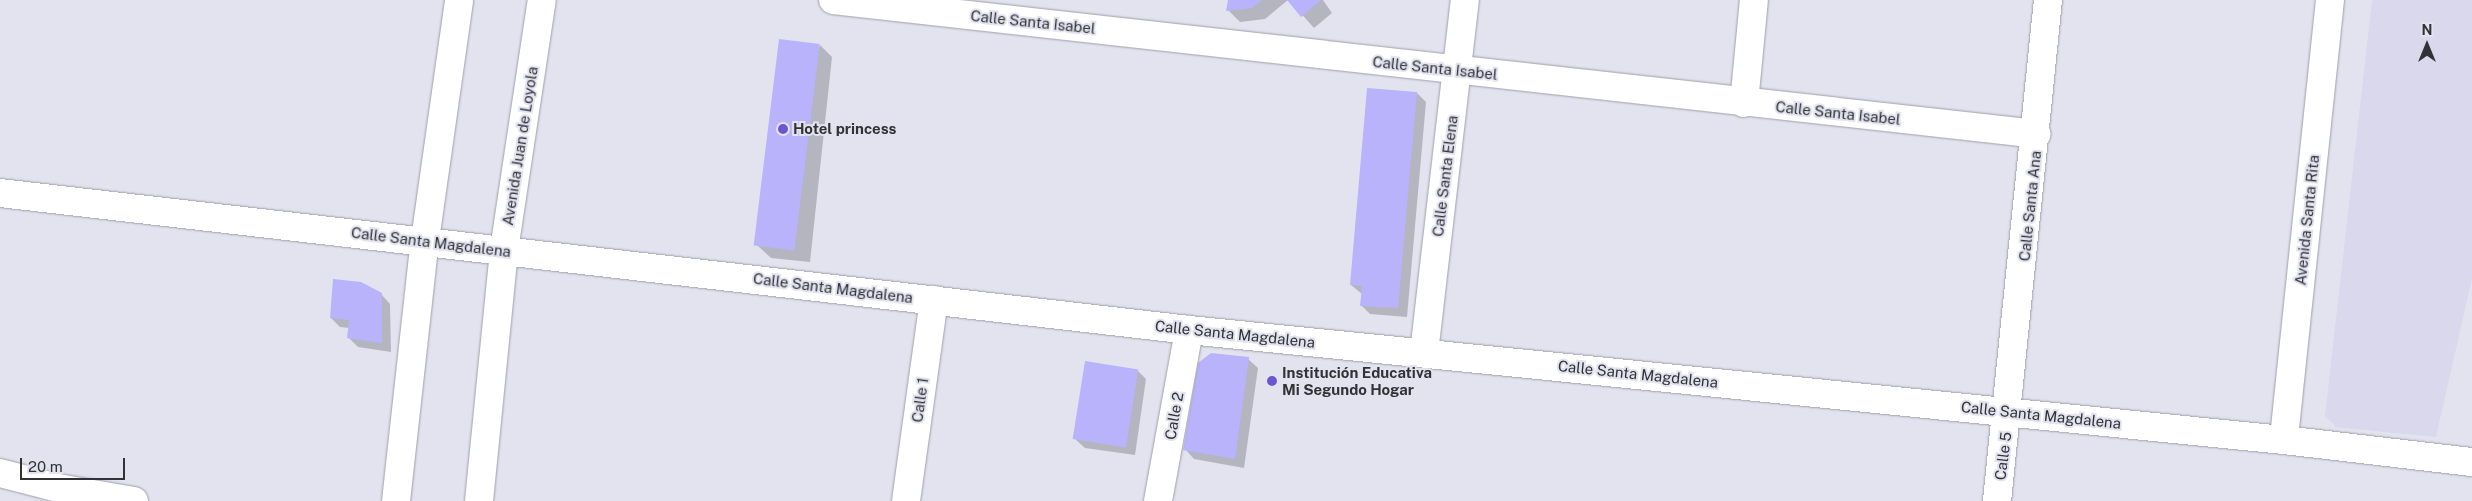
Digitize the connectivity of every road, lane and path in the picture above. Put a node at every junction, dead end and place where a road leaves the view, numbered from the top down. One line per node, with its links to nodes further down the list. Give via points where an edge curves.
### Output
1 (459, 0): 12 (street)
2 (542, 0): 13 (street, Avenida Juan de Loyola)
3 (833, 0): 8 (street, Calle Santa Isabel)
4 (1465, 0): 8 (street, Calle Santa Elena)
5 (1754, 0): 9 (street)
6 (2048, 0): 10 (street, Calle Santa Ana)
7 (2330, 0): 18 (street, Avenida Santa Rita)
8 (1457, 70): 9 (street, Calle Santa Isabel); 16 (street, Calle Santa Elena)
9 (1744, 103): 10 (street, Calle Santa Isabel)
10 (2037, 134): 17 (street, Calle Santa Ana)
11 (0, 193): 12 (street, Calle Santa Magdalena)
12 (425, 240): 13 (street, Calle Santa Magdalena); 23 (street)
13 (504, 250): 14 (street, Calle Santa Magdalena); 24 (street, Avenida Juan de Loyola)
14 (934, 300): 15 (street, Calle Santa Magdalena); 25 (street, Calle 1)
15 (1189, 330): 16 (street, Calle Santa Magdalena); 26 (street, Calle 2)
16 (1424, 353): 17 (street, Calle Santa Magdalena)
17 (2008, 411): 18 (street, Calle Santa Magdalena); 27 (street, Calle 5)
18 (2284, 440): 19 (street, Calle Santa Magdalena)
19 (2472, 462)
20 (0, 473): 21 (street)
21 (55, 495): 22 (street)
22 (134, 501)
23 (396, 501)
24 (479, 501)
25 (906, 501)
26 (1158, 501)
27 (1997, 501)

